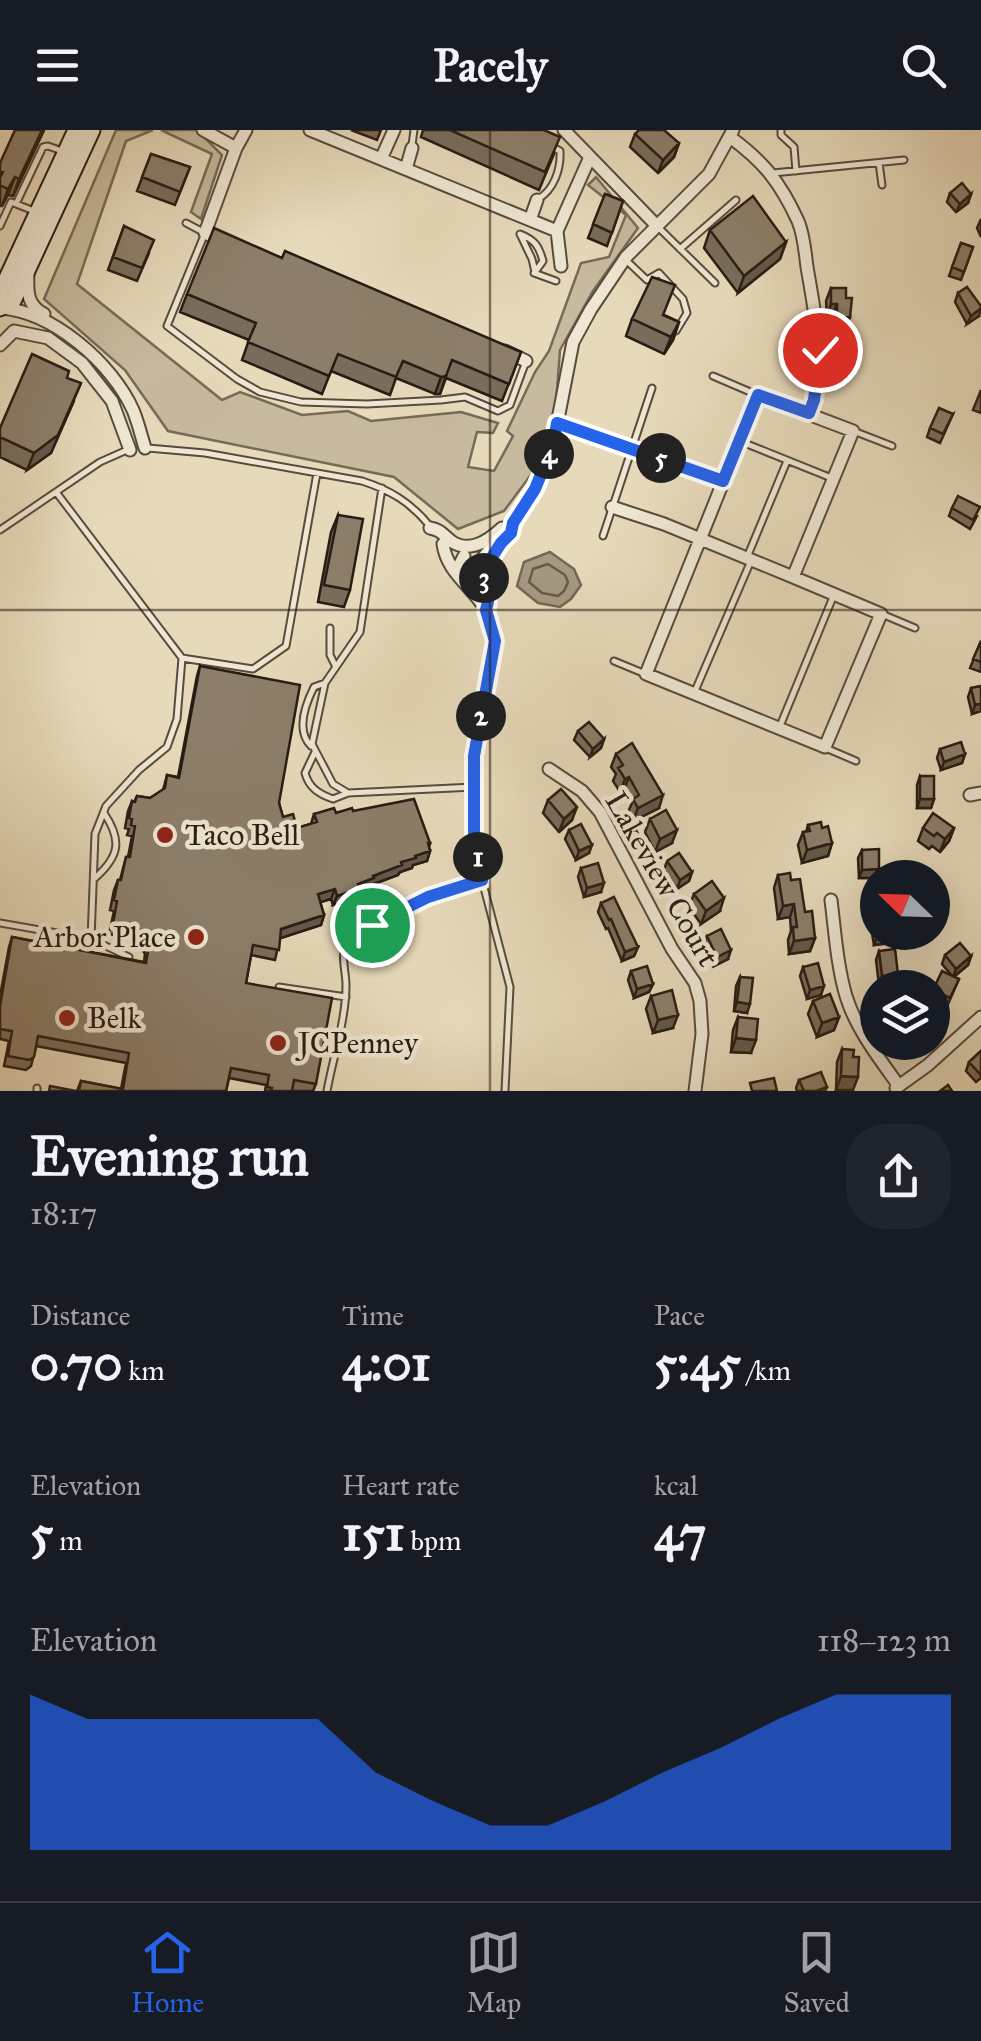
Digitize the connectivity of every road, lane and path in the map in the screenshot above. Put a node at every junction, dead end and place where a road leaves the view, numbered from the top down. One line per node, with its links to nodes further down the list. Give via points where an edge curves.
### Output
1 (203, 130): 11 (street)
2 (246, 130): 11 (street)
3 (310, 130): 15 (street)
4 (394, 130): 15 (street)
5 (414, 130): 12 (lane)
6 (564, 130): 14 (street)
7 (781, 130): 19 (lane, via 794,147)
8 (727, 132): 20 (street); 30 (street, via 709,174)
9 (85, 133): 13 (main road); 38 (main road)
10 (542, 140): 22 (lane, via 560,151 560,165 548,193)
11 (236, 148): 32 (street)
12 (412, 148): 18 (street)
13 (65, 152): 24 (lane, via 42,147); 26 (main road)
14 (590, 157): 30 (street); 31 (street)
15 (381, 159): 18 (street)
16 (904, 160): 17 (lane)
17 (879, 163): 19 (lane); 21 (lane)
18 (406, 170): 27 (street)
19 (796, 171): 20 (lane)
20 (770, 174): 53 (street, via 800,225 808,270 820,350)
21 (882, 185)
22 (537, 200): 27 (street)
23 (736, 200): 35 (lane)
24 (11, 202): 25 (lane); 26 (lane)
25 (3, 210): 29 (lane)
26 (36, 212): 42 (main road)
27 (528, 220): 31 (street); 33 (lane)
28 (186, 224): 32 (lane)
29 (0, 226)
30 (657, 226): 35 (lane); 36 (street)
31 (556, 231): 37 (street)
32 (205, 234): 34 (street); 49 (lane, via 167,326 260,392 318,403 465,397 498,411 510,405)
33 (520, 234): 33 (lane, via 532,259 535,272 544,261 540,250)
34 (235, 246)
35 (680, 249): 41 (lane)
36 (625, 259): 45 (lane, via 646,280 659,273 683,299 687,313); 54 (street, via 574,342)
37 (561, 266)
38 (28, 267): 43 (main road, via 13,301); 44 (street, via 28,298)
39 (534, 273): 40 (lane)
40 (556, 282)
41 (715, 283)
42 (0, 294)
43 (0, 308): 44 (street); 46 (street)
44 (61, 330): 58 (street, via 101,362 132,408)
45 (676, 331)
46 (31, 333): 48 (street, via 14,331); 60 (street, via 82,362 112,401)
47 (488, 344): 49 (street)
48 (0, 345)
49 (526, 361)
50 (714, 376): 52 (lane)
51 (652, 388): 59 (lane)
52 (758, 395): 53 (street); 56 (street)
53 (809, 413): 55 (street)
54 (557, 423): 59 (street); 68 (street, via 535,489)
55 (854, 431): 57 (lane); 63 (street)
56 (740, 441): 61 (lane); 64 (street)
57 (892, 446)
58 (145, 448): 60 (lane); 62 (lane)
59 (632, 448): 64 (street); 67 (lane)
60 (130, 450): 66 (lane)
61 (787, 460): 63 (lane); 74 (lane)
62 (317, 474): 65 (lane); 83 (lane, via 286,646 253,669)
63 (834, 480): 76 (street)
64 (723, 481): 72 (street)
65 (382, 488): 70 (lane, via 402,498); 85 (lane, via 360,632)
66 (56, 492): 69 (lane); 83 (lane)
67 (612, 507): 71 (lane); 72 (street)
68 (508, 526): 70 (street, via 468,547); 73 (street, via 511,533); 75 (street)
69 (0, 530)
70 (432, 530): 75 (street)
71 (603, 536)
72 (700, 539): 74 (street); 86 (street)
73 (501, 543): 75 (street); 79 (street, via 485,568)
74 (749, 559): 76 (street); 88 (lane)
75 (466, 566): 78 (street); 78 (street)
76 (793, 576): 77 (street)
77 (834, 595): 80 (street); 89 (lane)
78 (478, 596): 79 (street)
79 (486, 610): 94 (lane, via 495,641)
80 (881, 614): 82 (lane); 90 (street)
81 (330, 628): 85 (lane)
82 (915, 628)
83 (182, 658): 96 (lane, via 177,719 167,747 138,770)
84 (614, 661): 86 (lane)
85 (336, 668): 87 (lane)
86 (646, 674): 88 (street)
87 (325, 684): 91 (lane); 91 (lane, via 314,687 306,702 302,734)
88 (694, 694): 89 (street)
89 (779, 728): 90 (street)
90 (825, 748): 92 (lane)
91 (315, 750): 95 (lane, via 333,784); 95 (lane, via 305,773 308,784 334,799)
92 (856, 760)
93 (549, 770): 109 (street, Lakeview Court, via 600,812 694,983 702,1034)
94 (474, 787): 95 (lane); 98 (lane)
95 (348, 793)
96 (104, 813): 97 (lane, via 95,834); 97 (lane, via 116,843)
97 (95, 878): 101 (lane)
98 (482, 880): 104 (lane, via 428,897 347,942); 108 (lane, via 510,987)
99 (831, 900): 106 (street, via 847,999)
100 (0, 923): 101 (lane)
101 (91, 940): 102 (lane)
102 (129, 957)
103 (279, 987): 104 (lane)
104 (346, 997): 107 (lane)
105 (981, 1017): 106 (street)
106 (896, 1089)
107 (327, 1091)
108 (506, 1091)
109 (695, 1091)

